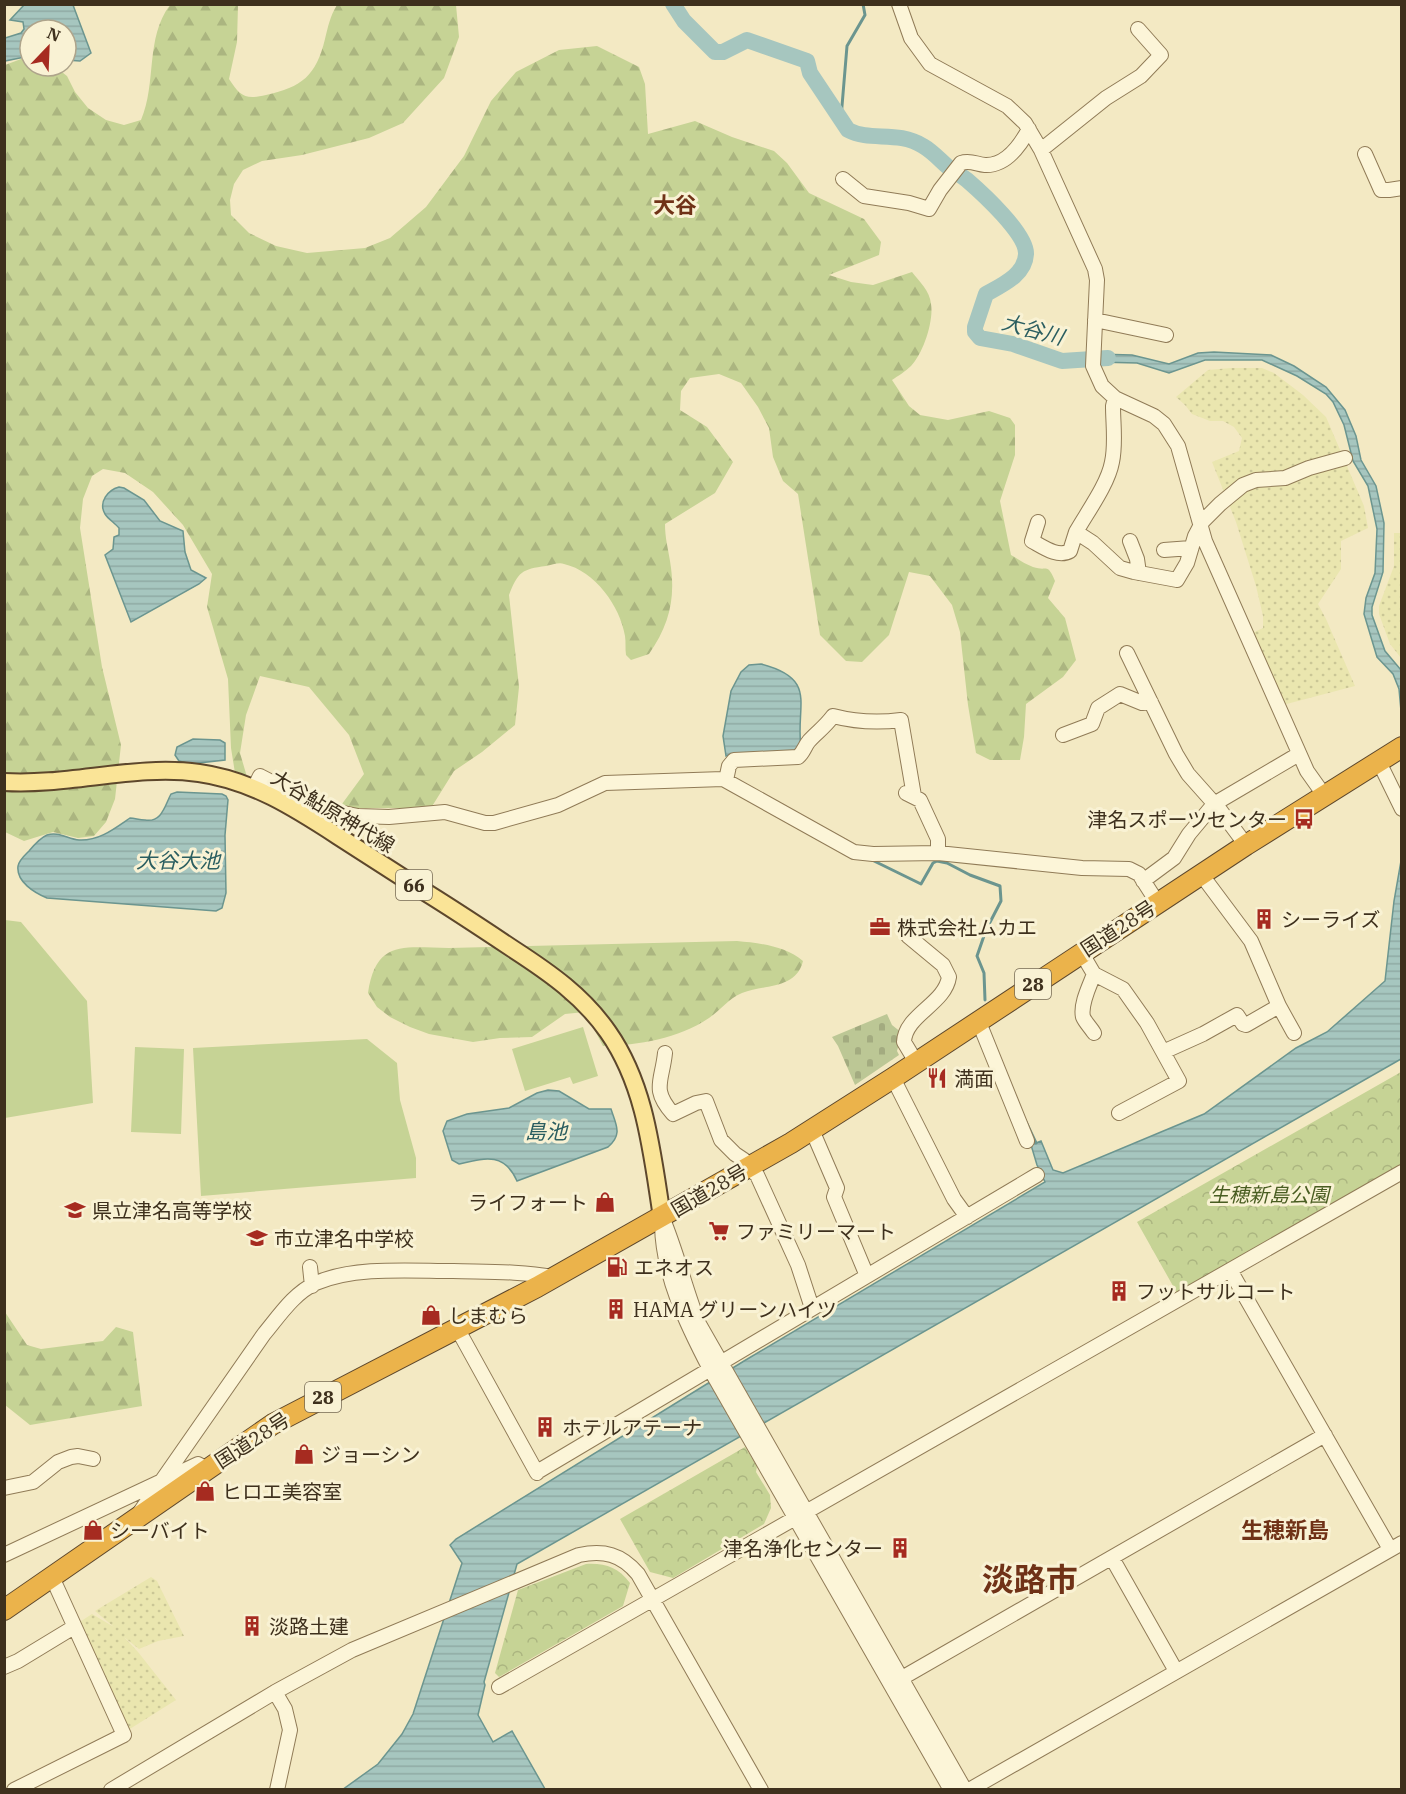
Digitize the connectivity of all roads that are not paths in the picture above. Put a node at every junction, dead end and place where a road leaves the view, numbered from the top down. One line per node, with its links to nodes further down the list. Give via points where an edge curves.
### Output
1 (899, 4): 3 (street, via 911,38 930,64 1007,106)
2 (1138, 29): 4 (street, via 1161,55 1141,76 1106,98)
3 (1029, 129): 4 (street); 6 (street, via 1013,153 991,164 961,163 929,209 864,196)
4 (1041, 150): 8 (street, via 1095,269)
5 (1365, 154): 7 (street, via 1381,190)
6 (843, 179)
7 (1401, 188)
8 (1095, 320): 9 (street); 10 (street, via 1093,366 1102,386)
9 (1166, 334)
10 (1115, 398): 13 (street, via 1154,416 1172,435); 14 (street, via 1109,473)
11 (1345, 459): 13 (street, via 1285,478 1243,485)
12 (1038, 522): 14 (street, via 1032,541 1057,553 1070,551)
13 (1201, 525): 16 (street); 23 (street)
14 (1076, 532): 18 (street, via 1120,568)
15 (1130, 541): 18 (street)
16 (1191, 548): 17 (street); 18 (street, via 1177,580)
17 (1164, 550)
18 (1139, 573)
19 (1127, 653): 20 (street)
20 (1151, 702): 21 (street, via 1120,694 1098,708 1092,724); 29 (street, via 1188,774)
21 (1063, 735)
22 (1401, 747): 24 (highway, 国道28号 / 28)
23 (1299, 754): 28 (street); 29 (street)
24 (1380, 762): 28 (highway, 国道28号 / 28); 30 (street)
25 (726, 780): 27 (street, via 605,783 558,805 485,823 445,812 389,817 335,812 260,776); 32 (street, via 854,852); 32 (street, via 734,760 798,757 833,716 859,722 901,720 909,794 920,800 938,839)
26 (4, 782): 27 (main road, 大谷鮎原神代線 / 66, via 49,783 169,771 214,776)
27 (254, 788): 53 (main road, 大谷鮎原神代線 / 66, via 301,812 575,992 622,1054 638,1094)
28 (1324, 795): 31 (highway, 国道28号 / 28)
29 (1214, 804): 31 (street); 34 (street, via 1174,858)
30 (1401, 809)
31 (1246, 845): 33 (highway, 国道28号 / 28)
32 (938, 853): 34 (street, via 1129,869)
33 (1201, 874): 35 (highway, 国道28号 / 28); 39 (street, via 1251,941)
34 (1143, 881): 35 (street)
35 (1157, 902): 37 (highway, 国道28号 / 28)
36 (908, 936): 45 (street, via 943,965 949,977 944,990 906,1032 904,1042)
37 (1081, 952): 38 (street); 40 (highway, 国道28号 / 28)
38 (1094, 974): 41 (street, via 1083,1013); 43 (street, via 1123,988)
39 (1279, 1006): 42 (street); 43 (street, via 1246,1025 1237,1015)
40 (978, 1020): 45 (highway, 国道28号 / 28); 49 (street)
41 (1094, 1033)
42 (1293, 1033)
43 (1163, 1052): 47 (street, via 1179,1081)
44 (665, 1053): 50 (street, via 658,1091 664,1103 673,1114 706,1101 721,1140)
45 (916, 1062): 46 (highway, 国道28号 / 28)
46 (894, 1078): 48 (highway, 国道28号 / 28); 54 (street, via 954,1199)
47 (1119, 1113)
48 (812, 1130): 50 (highway, 国道28号 / 28); 57 (street, via 837,1188 834,1197)
49 (1027, 1141)
50 (748, 1168): 53 (highway, 国道28号 / 28); 60 (street, via 756,1175 798,1265)
51 (1401, 1172): 56 (street)
52 (1037, 1176): 54 (street)
53 (662, 1217): 58 (highway, 国道28号 / 28); 62 (street, via 663,1246 671,1276 690,1329)
54 (967, 1217): 57 (street)
55 (310, 1267): 59 (street)
56 (1230, 1270): 63 (street); 68 (street)
57 (867, 1276): 60 (street)
58 (553, 1277): 59 (street, via 520,1271 415,1271 334,1277); 61 (highway, 国道28号 / 28)
59 (312, 1286): 66 (street, via 264,1334)
60 (812, 1308): 62 (street)
61 (457, 1328): 62 (street, via 537,1473); 65 (highway, 国道28号 / 28, via 291,1414)
62 (716, 1368): 68 (street)
63 (1325, 1435): 70 (street); 72 (street)
64 (93, 1459): 67 (street, via 71,1457 33,1482)
65 (207, 1469): 66 (street, via 198,1464); 69 (highway, 国道28号 / 28)
66 (159, 1484): 69 (street); 71 (street)
67 (4, 1488)
68 (801, 1515): 74 (street); 79 (street)
69 (135, 1519): 73 (highway, 国道28号 / 28)
70 (1396, 1546): 78 (street)
71 (4, 1555)
72 (1112, 1558): 78 (street); 79 (street)
73 (52, 1577): 75 (highway, 国道28号 / 28); 76 (street)
74 (653, 1600): 80 (street); 81 (street, via 638,1574 618,1556 594,1552 579,1555 352,1650); 83 (street)
75 (4, 1610)
76 (74, 1627): 77 (street); 84 (street, via 124,1735)
77 (4, 1667)
78 (1176, 1671): 89 (street)
79 (896, 1681): 88 (street); 89 (street)
80 (499, 1687)
81 (275, 1692): 82 (street, via 288,1718); 85 (street)
82 (287, 1747): 86 (street); 87 (street)
83 (760, 1789)
84 (14, 1790)
85 (111, 1790)
86 (272, 1790)
87 (277, 1790)
88 (951, 1790)
89 (967, 1790)

